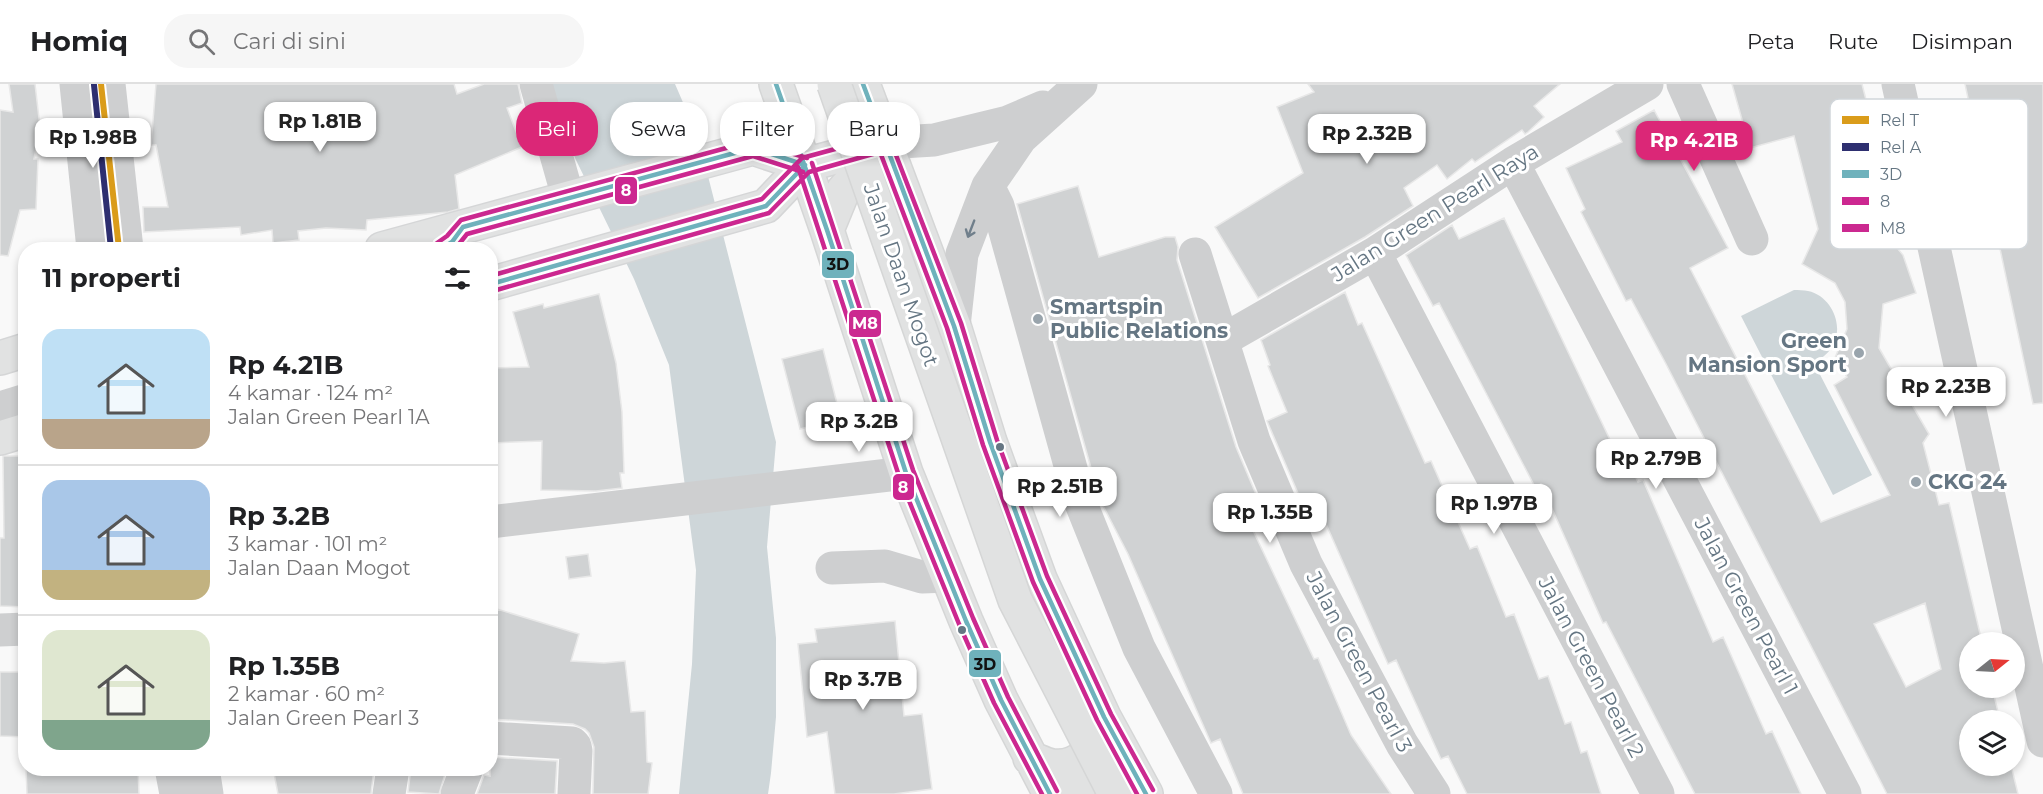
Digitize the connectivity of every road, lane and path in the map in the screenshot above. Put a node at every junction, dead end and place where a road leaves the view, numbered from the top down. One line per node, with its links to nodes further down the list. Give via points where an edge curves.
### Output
1 (76, 84): 25 (street)
2 (109, 84): 26 (street)
3 (536, 84): 21 (street)
4 (776, 84): 19 (main road)
5 (813, 84): 64 (main road, Jalan Daan Mogot, via 1000,606)
6 (834, 84): 56 (main road, Jalan Daan Mogot, bridge, via 1016,600)
7 (863, 84): 13 (main road, Jalan Daan Mogot)
8 (1647, 84): 18 (street, Jalan Green Pearl Raya)
9 (1683, 84): 24 (street)
10 (1898, 84): 12 (street)
11 (1072, 91): 14 (street, via 1008,122); 20 (street, via 1021,138)
12 (1901, 99)
13 (870, 102)
14 (920, 141)
15 (838, 156): 19 (main road)
16 (874, 156): 22 (main road, via 843,191)
17 (890, 156): 32 (main road, Jalan Daan Mogot)
18 (1513, 163): 29 (street, Jalan Green Pearl Raya); 68 (street, Jalan Green Pearl 1)
19 (805, 165): 21 (main road, via 753,148); 22 (main road); 31 (main road, via 766,206)
20 (988, 186): 32 (street, one-way to 32, via 962,254); 65 (street, via 998,206 1080,501 1139,648)
21 (574, 196): 23 (main road)
22 (827, 230): 42 (main road)
23 (452, 238): 27 (main road)
24 (1752, 238)
25 (92, 242)
26 (126, 242)
27 (427, 242)
28 (1934, 249): 50 (street)
29 (1375, 253): 33 (street, Jalan Green Pearl Raya); 67 (street, Jalan Green Pearl 2)
30 (1195, 254): 33 (street, Jalan Green Pearl 3)
31 (498, 282)
32 (954, 326): 48 (main road, Jalan Daan Mogot, via 990,442 1040,579)
33 (1223, 340): 66 (street, Jalan Green Pearl 3, via 1254,441 1306,564 1402,744)
34 (18, 352): 35 (main road)
35 (0, 358)
36 (18, 379): 37 (street)
37 (0, 385)
38 (18, 402): 39 (street)
39 (0, 408)
40 (18, 432): 41 (main road)
41 (0, 438)
42 (906, 473): 43 (street); 45 (main road)
43 (498, 521)
44 (832, 568): 45 (street, via 885,566 922,577)
45 (948, 576): 51 (main road)
46 (18, 629): 47 (street)
47 (0, 630)
48 (1104, 717): 51 (main road, via 1098,739 1080,760 1052,766); 56 (main road, Jalan Daan Mogot)
49 (498, 738): 61 (street, via 572,743 576,751)
50 (2043, 741)
51 (1030, 758): 62 (main road)
52 (173, 776): 57 (street)
53 (204, 776): 58 (street)
54 (392, 776): 59 (street)
55 (464, 776): 60 (street)
56 (1133, 790): 63 (main road, via 1120,774 1110,773 1095,775 1077,786)
57 (176, 794)
58 (207, 794)
59 (390, 794)
60 (457, 794)
61 (574, 794)
62 (1050, 794)
63 (1073, 794)
64 (1092, 794)
65 (1216, 794)
66 (1434, 794)
67 (1658, 794)
68 (1845, 794)

